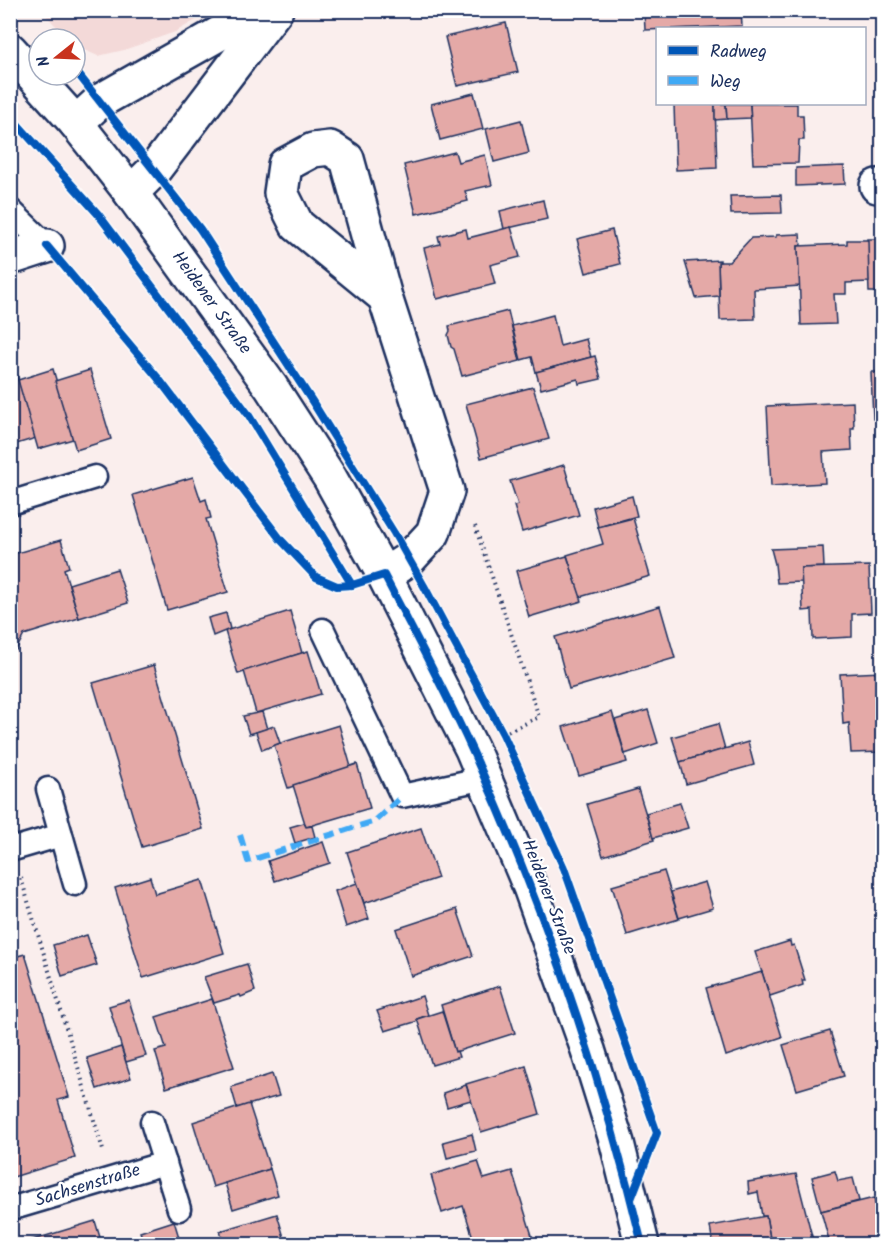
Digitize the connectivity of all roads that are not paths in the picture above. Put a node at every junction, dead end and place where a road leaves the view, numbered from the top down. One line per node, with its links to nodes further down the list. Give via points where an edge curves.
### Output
1 (261, 10): 4 (main road, via 100,101)
2 (276, 10): 5 (main road, via 154,170)
3 (10, 50): 4 (main road, Heidener Straße)
4 (76, 123): 5 (main road, Heidener Straße)
5 (131, 193): 12 (main road, Heidener Straße, via 271,387 330,478)
6 (10, 210): 7 (lane)
7 (47, 246): 8 (main road)
8 (10, 258)
9 (385, 297): 12 (main road, via 447,491 433,533 409,559)
10 (95, 477): 11 (lane)
11 (10, 503)
12 (384, 575): 14 (main road, Heidener Straße)
13 (323, 630): 14 (lane, via 402,796)
14 (484, 778): 23 (main road, Heidener Straße, via 530,887 588,1050 617,1143)
15 (48, 789): 16 (lane)
16 (61, 835): 17 (lane); 18 (lane)
17 (12, 849)
18 (75, 884)
19 (152, 1122): 20 (lane, Sachsenstraße)
20 (165, 1163): 21 (lane, Sachsenstraße); 22 (lane, Sachsenstraße)
21 (10, 1209)
22 (179, 1209)
23 (642, 1245)

